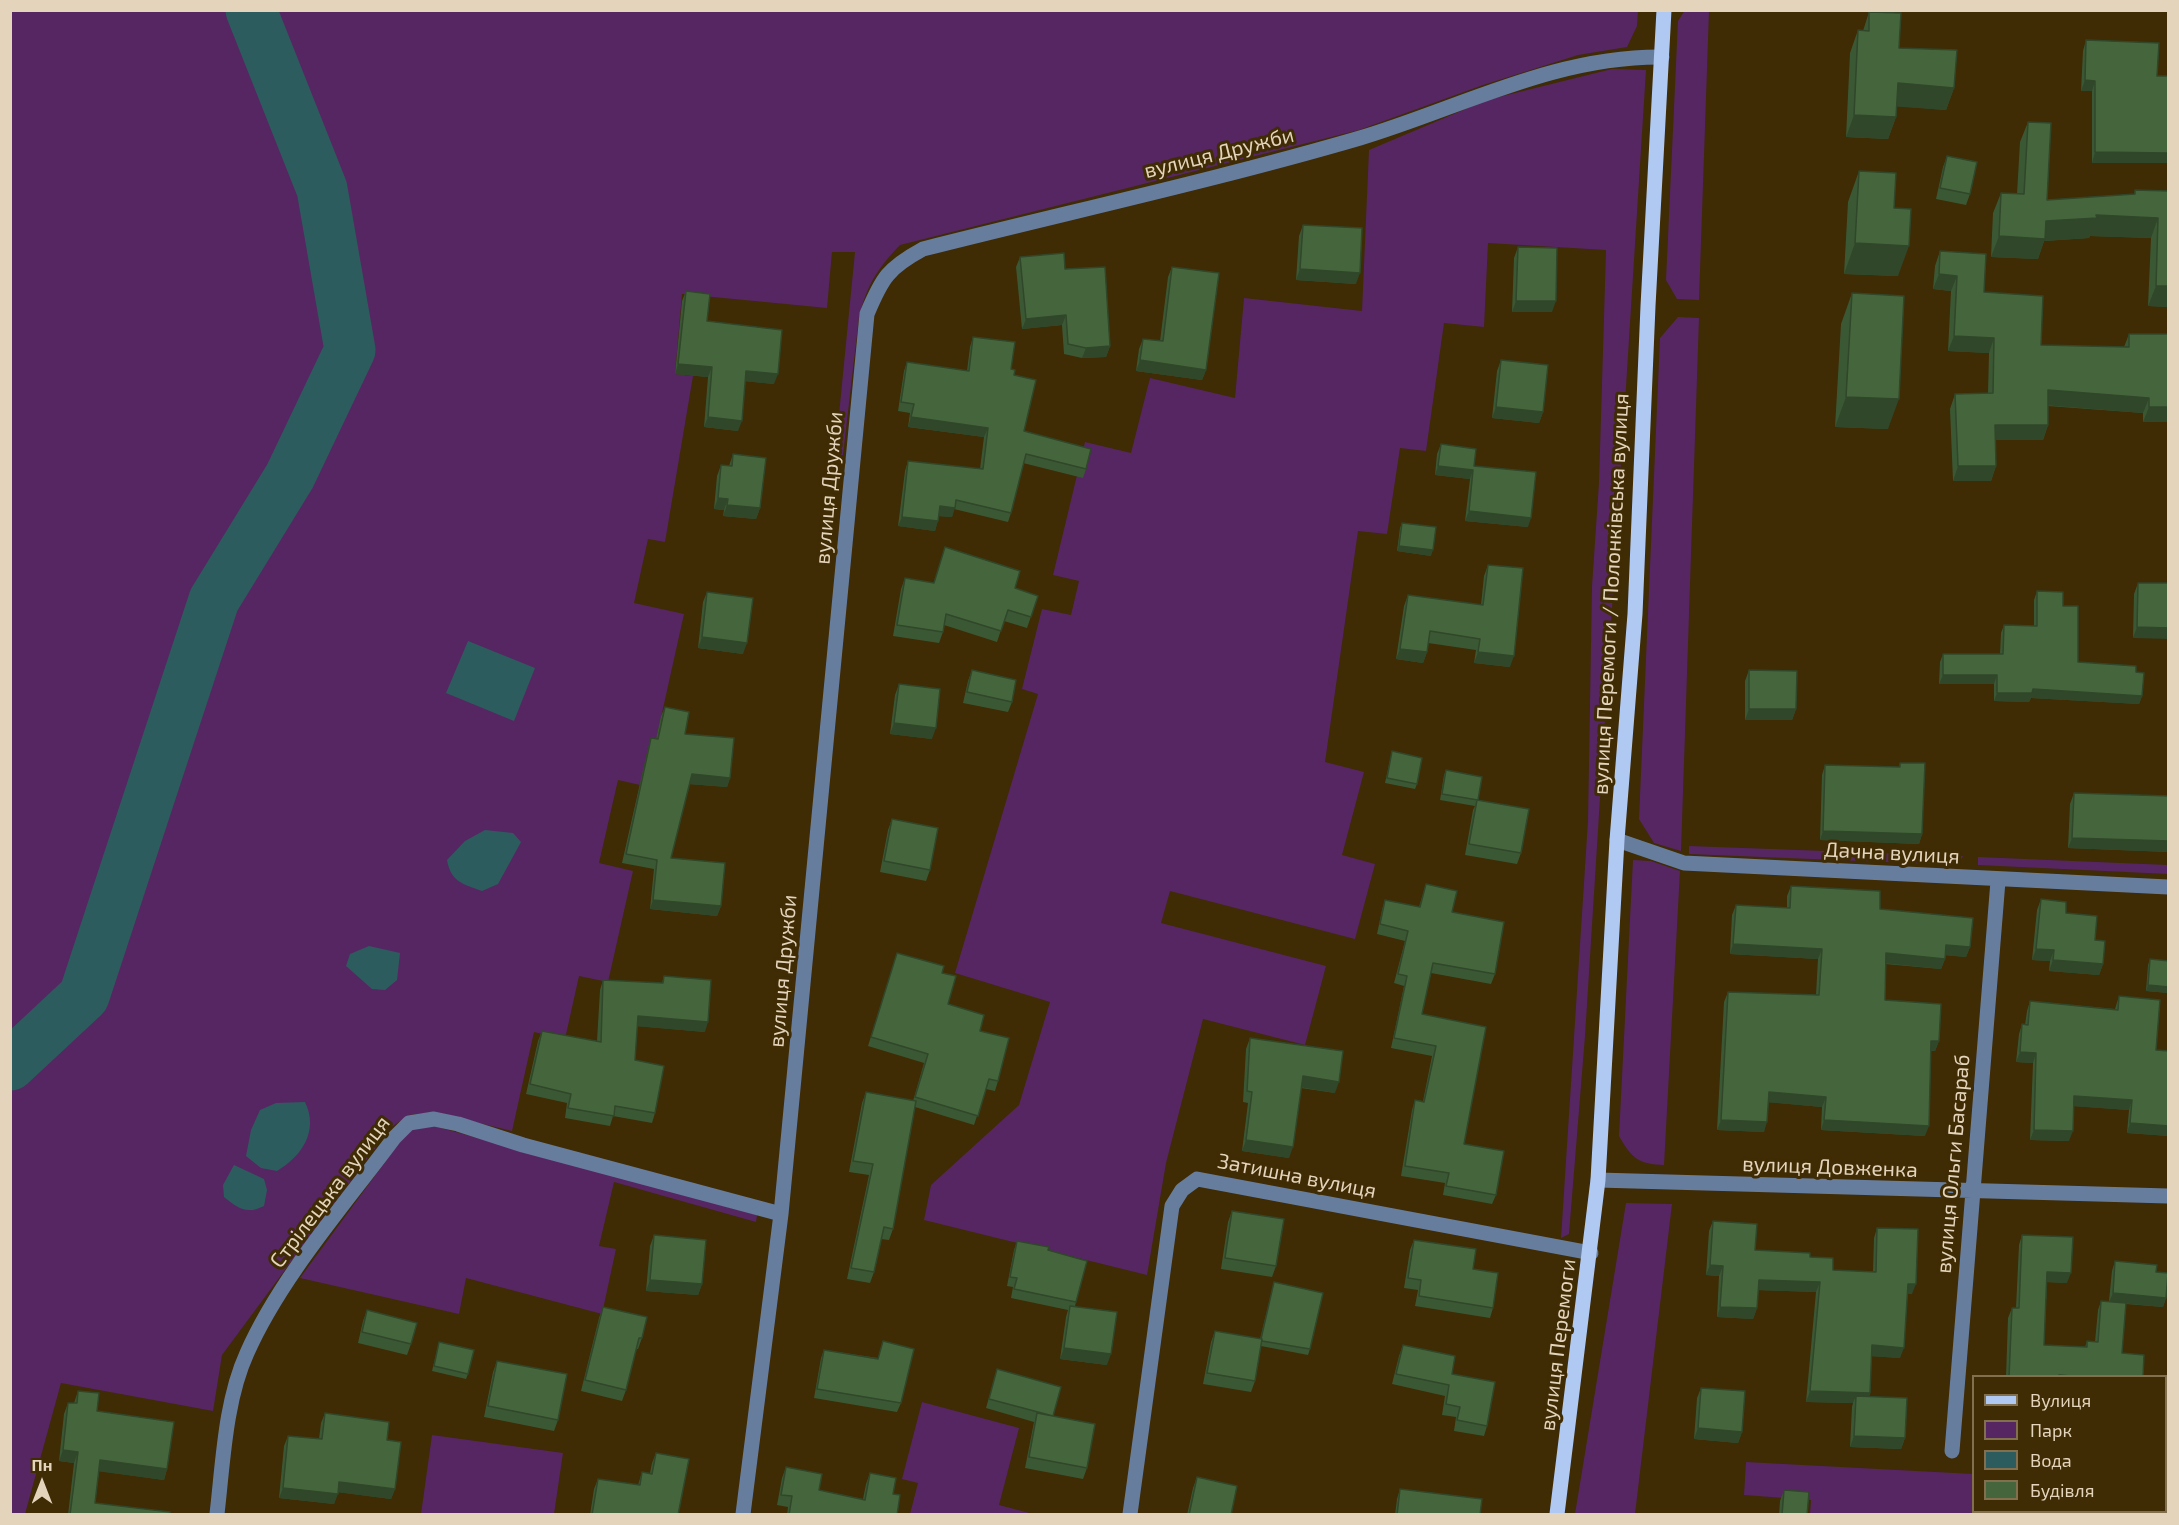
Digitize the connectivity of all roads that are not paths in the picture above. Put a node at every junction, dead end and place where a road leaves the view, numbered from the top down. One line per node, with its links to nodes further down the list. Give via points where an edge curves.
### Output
1 (1664, 10): 2 (main road, вулиця Перемоги / Полонківська вулиця)
2 (1662, 57): 3 (main road, вулиця Перемоги / Полонківська вулиця, via 1635,614); 9 (street, вулиця Дружби, via 1623,57 1582,65 1486,92 1362,137 923,249 897,263 880,284 867,314)
3 (1617, 840): 4 (street, Дачна вулиця, via 1684,862); 6 (main road, вулиця Перемоги / Полонківська вулиця)
4 (1998, 880): 5 (street, Дачна вулиця); 7 (street, вулиця Ольги Басараб)
5 (2169, 887)
6 (1598, 1180): 7 (street, вулиця Довженка); 10 (main road, вулиця Перемоги)
7 (1971, 1192): 8 (street, вулиця Довженка); 11 (street, вулиця Ольги Басараб)
8 (2169, 1196)
9 (782, 1214): 12 (street, Стрілецька вулиця, via 458,1124 434,1119 409,1123 294,1274 246,1354 227,1423); 13 (street, вулиця Дружби)
10 (1591, 1253): 14 (street, Затишна вулиця, via 1197,1179 1182,1190 1172,1206); 15 (main road, вулиця Перемоги)
11 (1952, 1451)
12 (217, 1515)
13 (743, 1515)
14 (1130, 1515)
15 (1557, 1515)

